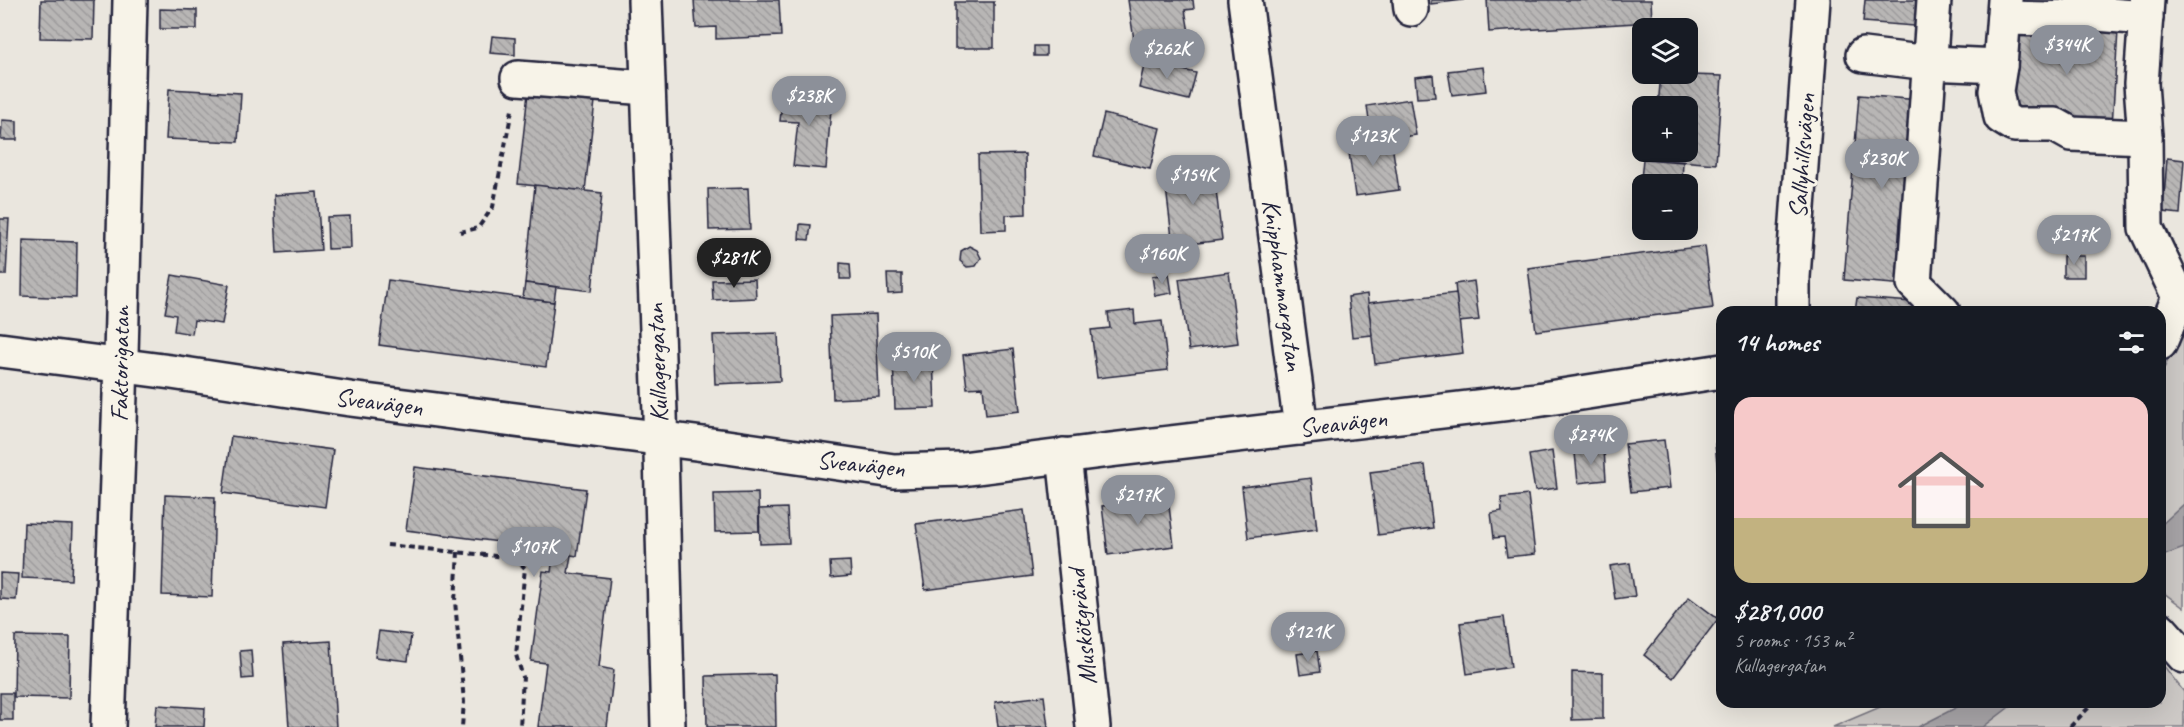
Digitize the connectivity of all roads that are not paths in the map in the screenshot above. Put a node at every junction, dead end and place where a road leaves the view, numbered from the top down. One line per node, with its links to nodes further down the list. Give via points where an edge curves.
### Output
1 (130, 0): 18 (street, Faktorigatan)
2 (645, 0): 12 (street, Kullagergatan)
3 (1245, 0): 20 (street, Knipphammargatan)
4 (1814, 0): 14 (street, Sallyhillsvägen)
5 (1934, 0): 9 (street)
6 (2004, 9): 7 (street, via 2049,19); 10 (street)
7 (2147, 9): 13 (street, via 2141,84)
8 (1863, 55): 9 (street)
9 (1929, 63): 10 (street); 15 (street, via 1914,283)
10 (2001, 66): 13 (street, via 1996,91 2001,117 2014,124 2055,125 2072,134)
11 (518, 78): 12 (street)
12 (647, 88): 21 (street, Kullagergatan)
13 (2145, 137): 16 (street, via 2146,228 2179,297)
14 (1793, 306)
15 (1937, 306)
16 (2166, 329)
17 (0, 350): 18 (street, Sveavägen)
18 (120, 366): 21 (street, Sveavägen); 25 (street, Faktorigatan)
19 (1716, 372): 20 (street, Sveavägen, via 1557,398)
20 (1302, 428): 22 (street, Sveavägen)
21 (660, 439): 22 (street, Sveavägen, via 894,471 962,469); 26 (street, Kullagergatan)
22 (1064, 455): 27 (street, Muskötgränd)
23 (2166, 635): 24 (street)
24 (2184, 656)
25 (108, 727)
26 (668, 727)
27 (1093, 727)

